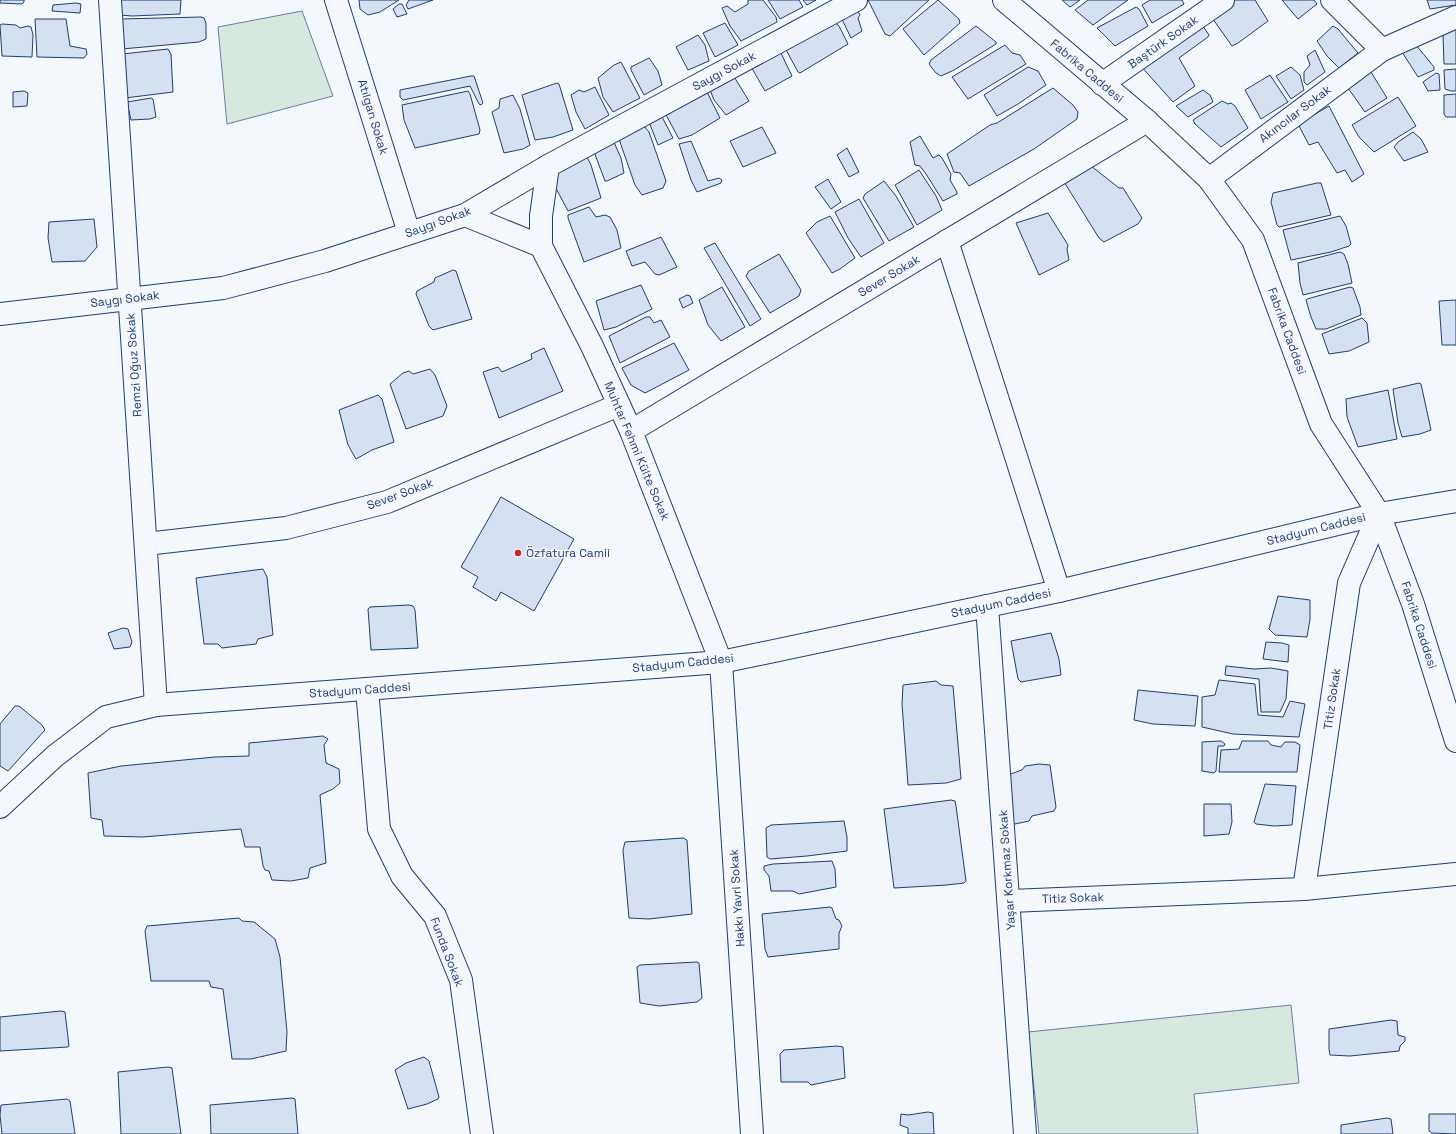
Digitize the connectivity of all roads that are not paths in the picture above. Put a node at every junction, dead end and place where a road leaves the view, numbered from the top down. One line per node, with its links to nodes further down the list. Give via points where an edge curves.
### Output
1 (110, 0): 17 (street, Remzi Oğuz Sokak)
2 (336, 0): 14 (street, Atılgan Sokak)
3 (856, 0): 11 (street, Saygı Sokak)
4 (1004, 0): 9 (street, Fabrika Caddesi)
5 (1223, 0): 9 (street, Baştürk Sokak)
6 (1332, 0): 8 (street)
7 (1456, 16): 8 (street, Akıncılar Sokak)
8 (1382, 50): 12 (street, Akıncılar Sokak)
9 (1102, 84): 10 (street, Fabrika Caddesi)
10 (1147, 121): 12 (street, Fabrika Caddesi); 15 (street, Sever Sokak)
11 (548, 166): 13 (street, Saygı Sokak); 16 (street, Muhtar Fehmi Külte Sokak, via 541,216)
12 (1209, 179): 22 (street, Fabrika Caddesi, via 1253,240 1321,424)
13 (465, 215): 14 (street, Saygı Sokak); 16 (street)
14 (409, 233): 17 (street, Saygı Sokak, via 325,261 223,288)
15 (947, 241): 20 (street, Sever Sokak); 24 (street)
16 (541, 246): 19 (street, Muhtar Fehmi Külte Sokak)
17 (129, 299): 18 (street, Saygı Sokak); 23 (street, Remzi Oğuz Sokak)
18 (0, 314)
19 (619, 405): 20 (street, Muhtar Fehmi Külte Sokak); 23 (street, Sever Sokak, via 387,502 286,528)
20 (631, 431): 26 (street, Muhtar Fehmi Külte Sokak)
21 (1456, 501): 22 (street, Stadyum Caddesi)
22 (1379, 514): 24 (street, Stadyum Caddesi); 29 (street, Fabrika Caddesi, via 1413,604); 32 (street, Titiz Sokak, via 1349,583)
23 (146, 544): 28 (street, Remzi Oğuz Sokak)
24 (1059, 591): 25 (street, Stadyum Caddesi)
25 (987, 606): 26 (street, Stadyum Caddesi); 33 (street, Yaşar Korkmaz Sokak)
26 (721, 662): 27 (street, Stadyum Caddesi); 35 (street, Hakkı Yavri Sokak)
27 (367, 689): 28 (street, Stadyum Caddesi); 34 (street, Funda Sokak, via 379,829 402,876 435,916 461,980)
28 (156, 705): 30 (street, Stadyum Caddesi, via 106,718 55,756)
29 (1456, 741)
30 (0, 806)
31 (1456, 874): 32 (street, Titiz Sokak)
32 (1304, 889): 33 (street, Titiz Sokak)
33 (1009, 901): 36 (street, Yaşar Korkmaz Sokak)
34 (482, 1134)
35 (752, 1134)
36 (1024, 1134)

